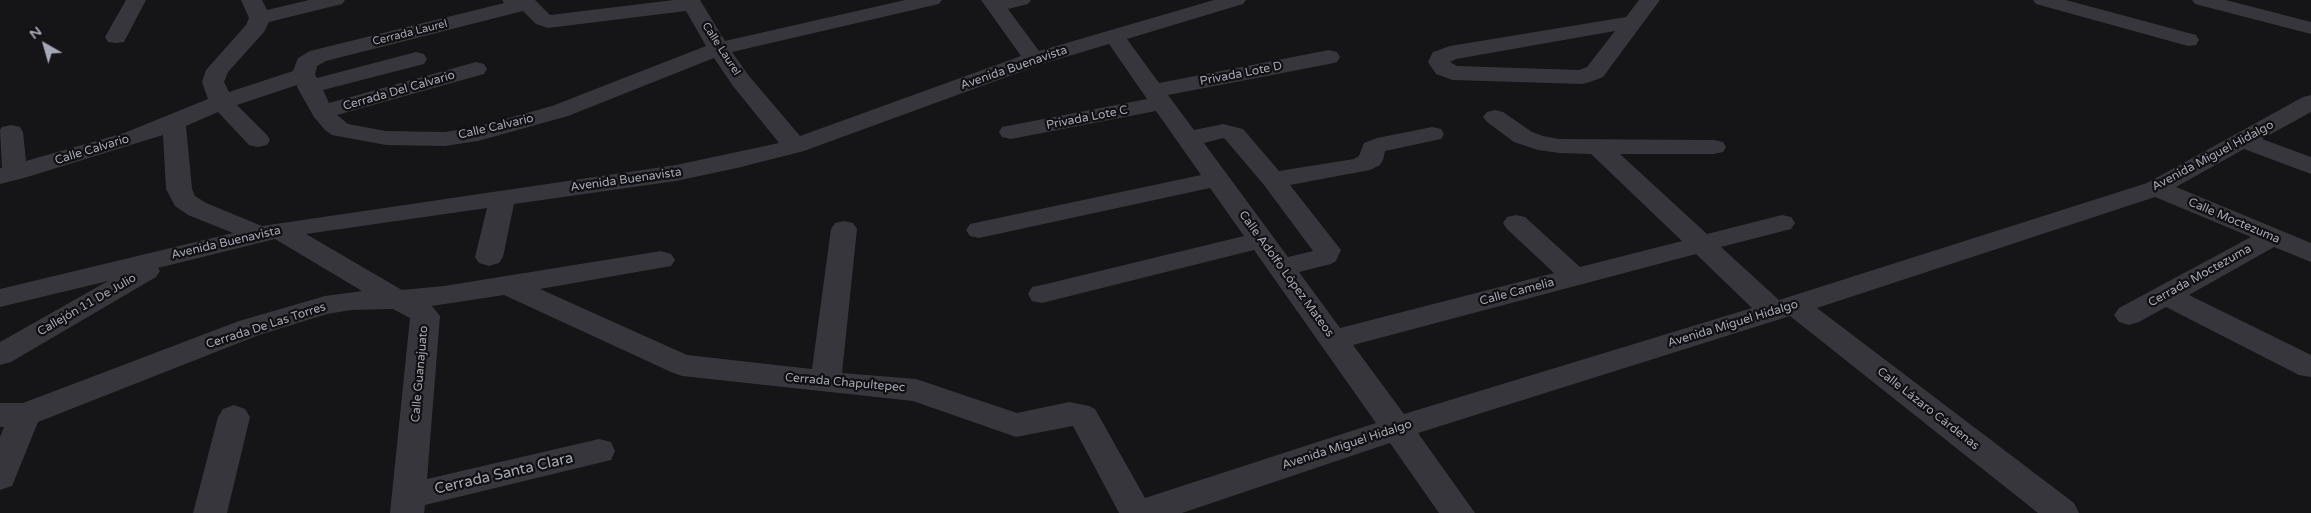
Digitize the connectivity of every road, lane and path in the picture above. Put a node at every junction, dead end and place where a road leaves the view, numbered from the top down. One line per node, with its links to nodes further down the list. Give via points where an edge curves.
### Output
1 (136, 0): 17 (street)
2 (334, 0): 13 (street)
3 (932, 0): 12 (street, Calle Calvario)
4 (1020, 0): 11 (street)
5 (1236, 0): 16 (street, Avenida Buenavista)
6 (1650, 0): 14 (street)
7 (2043, 0): 18 (street)
8 (2202, 0): 15 (street)
9 (519, 2): 10 (street, Calle Laurel, via 548,22); 24 (street, Cerrada Laurel, via 318,56 306,63)
10 (691, 2): 19 (street, Calle Laurel)
11 (993, 3): 22 (street)
12 (880, 5): 19 (street, Calle Calvario)
13 (255, 9): 26 (street, via 251,34 214,76 213,82)
14 (1632, 22): 14 (street, via 1450,53 1438,62 1453,73 1582,77 1595,72)
15 (2311, 28)
16 (1114, 35): 22 (street, Avenida Buenavista); 25 (street, Calle Adolfo López Mateos)
17 (116, 37)
18 (2188, 40)
19 (719, 49): 28 (street, Calle Calvario, via 560,111 478,134 417,139 358,134 341,130); 38 (street, Calle Laurel)
20 (1329, 56): 25 (street, Privada Lote D)
21 (416, 59): 24 (street)
22 (1034, 59): 38 (street, Avenida Buenavista)
23 (476, 69): 28 (street, Cerrada Del Calvario)
24 (306, 81): 26 (street, Calle Calvario); 28 (street, Calle Calvario)
25 (1158, 97): 32 (street, Privada Lote C); 34 (street, Calle Adolfo López Mateos)
26 (221, 102): 30 (street, Calle Calvario); 35 (street)
27 (2311, 102): 36 (street, Avenida Miguel Hidalgo)
28 (322, 112)
29 (1495, 117): 37 (street, via 1523,137 1538,142 1560,146)
30 (174, 123): 41 (street, Calle Calvario, via 86,153); 50 (street, Calle Guanajuato, via 178,189 184,200 198,209)
31 (11, 132): 41 (street)
32 (1011, 132)
33 (1432, 134): 43 (street, via 1378,145 1373,148 1371,160 1361,165)
34 (1188, 139): 42 (street, Calle Adolfo López Mateos); 43 (street, via 1229,132 1234,134)
35 (258, 140)
36 (2243, 140): 40 (street); 44 (street, Avenida Miguel Hidalgo)
37 (1596, 145): 39 (street); 53 (street)
38 (795, 146): 45 (street, Avenida Buenavista, via 676,173)
39 (1714, 147)
40 (2311, 166)
41 (8, 174)
42 (1217, 179): 49 (street); 52 (street, Calle Adolfo López Mateos)
43 (1273, 180): 58 (street, via 1327,250 1321,258)
44 (2156, 188): 51 (street, Calle Moctezuma); 65 (street, Avenida Miguel Hidalgo)
45 (502, 198): 50 (street, Avenida Buenavista); 56 (street)
46 (1516, 223): 59 (street)
47 (1782, 223): 53 (street, Calle Camelia)
48 (844, 229): 70 (street)
49 (979, 230)
50 (268, 232): 55 (street, Avenida Buenavista); 64 (street, Calle Guanajuato)
51 (2272, 236): 54 (street, Calle Moctezuma); 62 (street, Cerrada Moctezuma)
52 (1262, 240): 58 (street, Calle Adolfo López Mateos); 61 (street)
53 (1701, 244): 59 (street, Calle Camelia); 65 (street)
54 (2311, 253)
55 (173, 256): 63 (street, Avenida Buenavista); 68 (street, Callejón 11 De Julio)
56 (489, 258)
57 (661, 260): 60 (street, Cerrada De Las Torres)
58 (1281, 268): 67 (street, Calle Adolfo López Mateos)
59 (1575, 277): 67 (street, Calle Camelia)
60 (507, 285): 64 (street, Cerrada De Las Torres); 70 (street, Cerrada Chapultepec, via 682,365)
61 (1042, 294)
62 (2166, 295): 66 (street, Cerrada Moctezuma); 69 (street)
63 (0, 298)
64 (397, 300): 71 (street, Cerrada De Las Torres, via 325,305 249,328); 76 (street, Calle Guanajuato, via 418,308 425,316)
65 (1783, 308): 73 (street, Avenida Miguel Hidalgo); 81 (street, Calle Lázaro Cárdenas)
66 (2129, 315)
67 (1333, 340): 73 (street, Calle Adolfo López Mateos)
68 (0, 355)
69 (2310, 367)
70 (826, 382): 78 (street, Cerrada Chapultepec, via 916,390 1016,425 1078,414 1084,417)
71 (12, 415): 75 (street)
72 (234, 417): 77 (street)
73 (1397, 428): 79 (street, Avenida Miguel Hidalgo); 80 (street, Calle Adolfo López Mateos)
74 (599, 451): 76 (street, Cerrada Santa Clara)
75 (0, 478)
76 (408, 505)
77 (210, 513)
78 (1136, 513)
79 (1141, 513)
80 (1458, 513)
81 (2062, 513)

